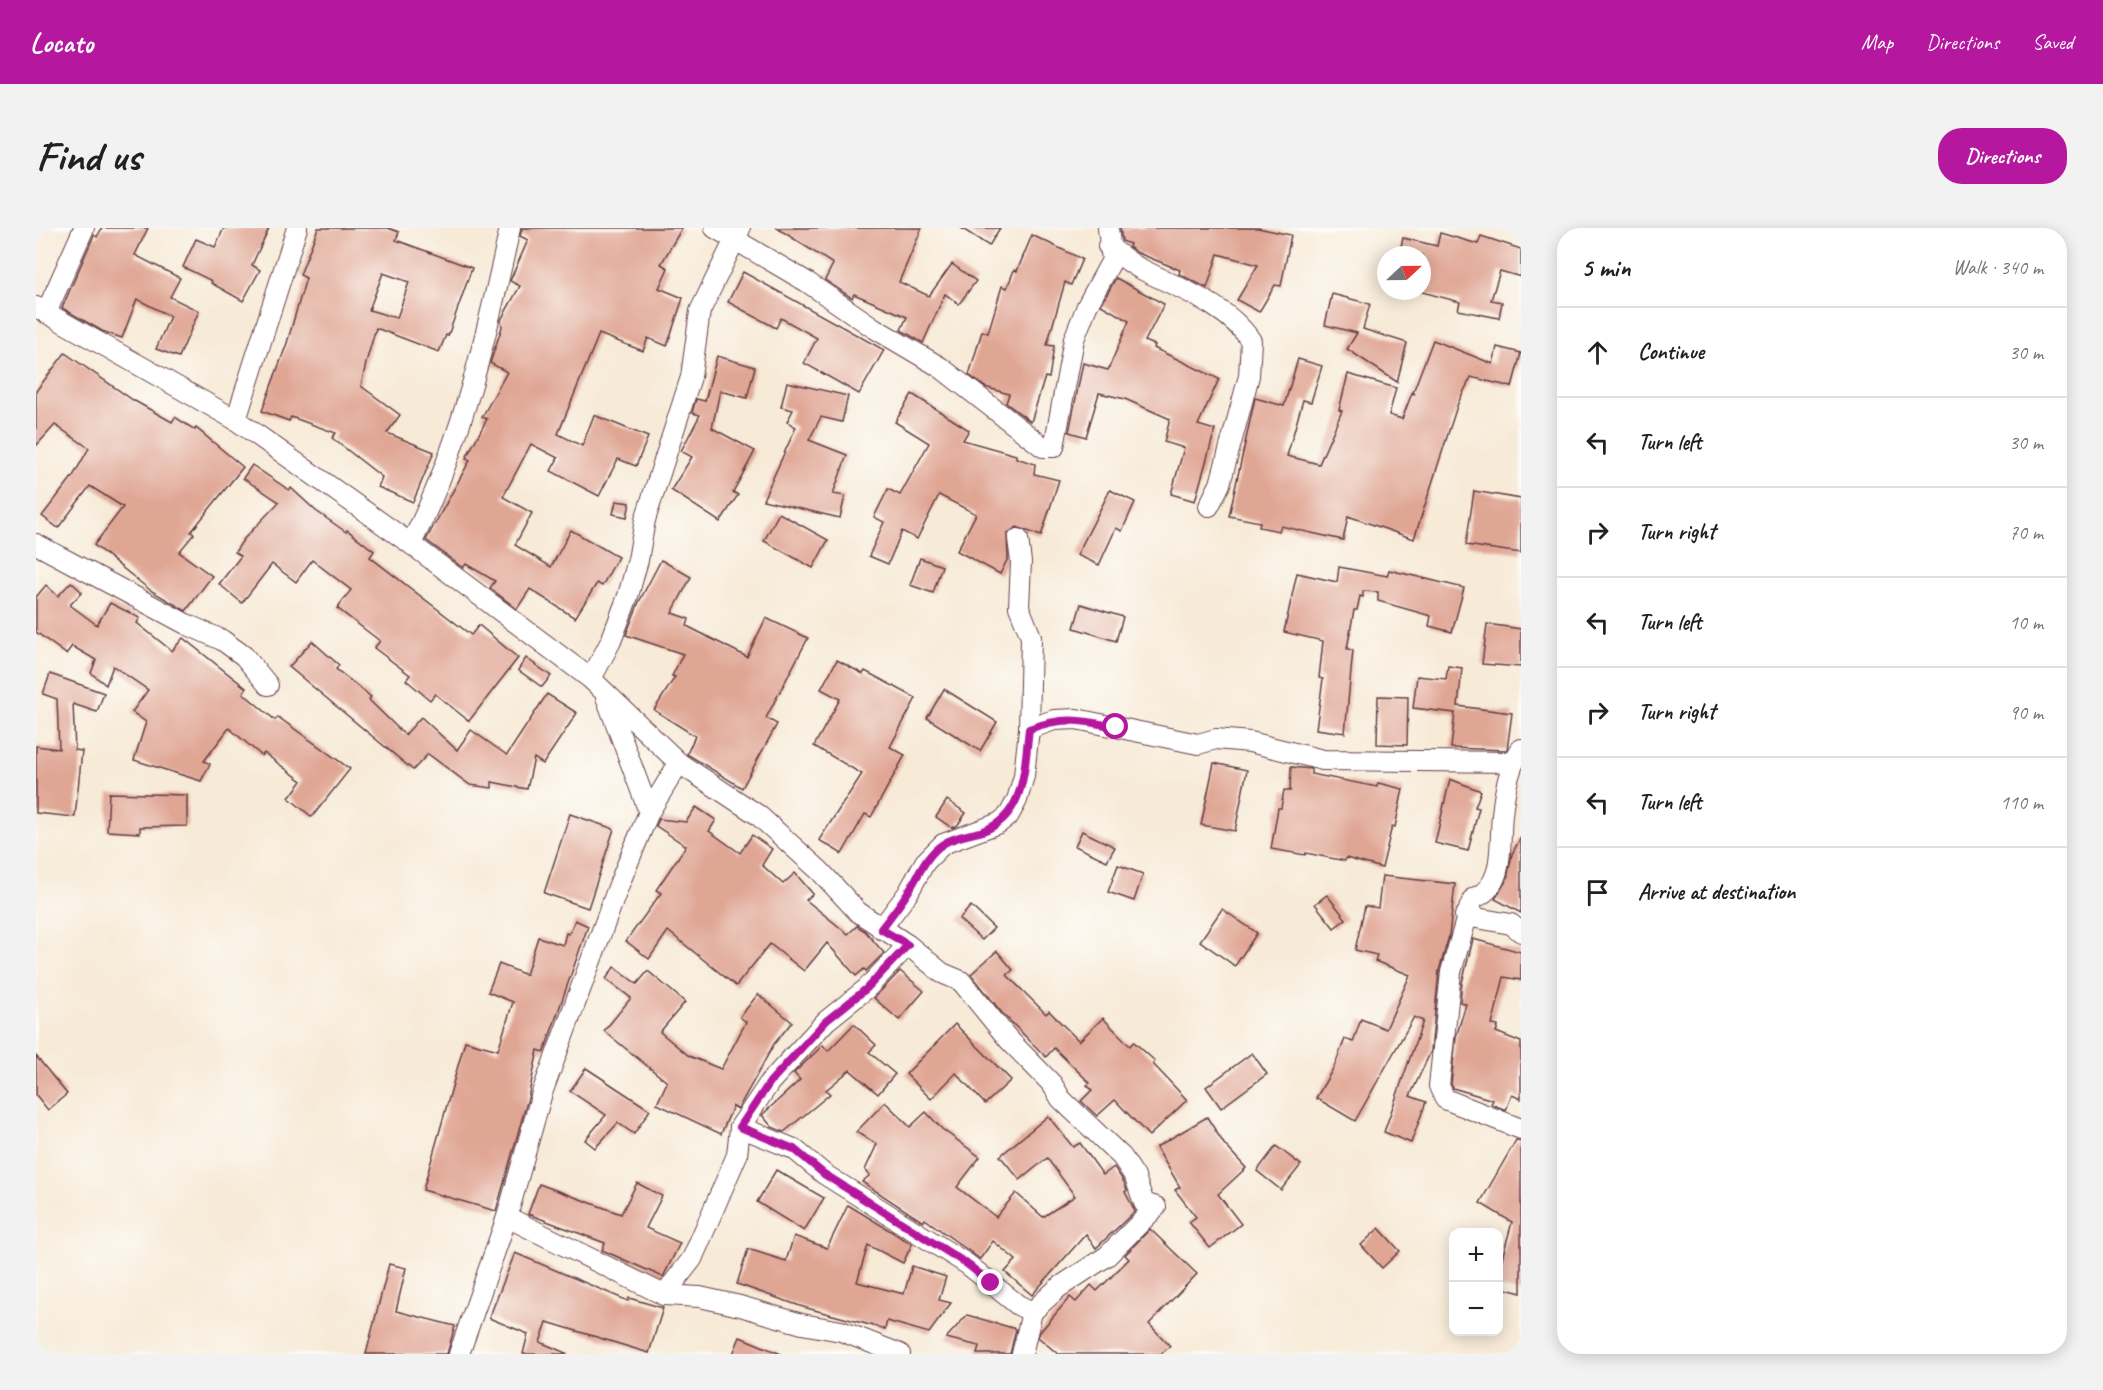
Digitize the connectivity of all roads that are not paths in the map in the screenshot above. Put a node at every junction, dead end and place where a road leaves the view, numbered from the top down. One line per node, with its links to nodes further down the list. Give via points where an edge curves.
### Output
1 (84, 228): 7 (street)
2 (297, 228): 8 (street)
3 (510, 228): 12 (street, via 478,372 436,493)
4 (715, 228): 5 (street)
5 (737, 234): 6 (street, via 874,328 940,367 1007,422 1049,448 1054,447 1074,339 1112,260); 14 (street, via 700,311 691,377 645,520 628,596)
6 (1108, 237): 9 (street, via 1137,267 1230,316 1251,341 1250,376 1221,484)
7 (41, 310): 8 (street)
8 (236, 420): 12 (street)
9 (1209, 506)
10 (1018, 539): 15 (street, via 1019,607 1031,637)
11 (36, 544): 13 (street, via 222,640 244,656)
12 (411, 544): 14 (street)
13 (268, 685)
14 (597, 685): 17 (street); 18 (street)
15 (1029, 729): 16 (street, via 1054,720 1076,719 1198,744 1216,739 1250,742 1323,760); 20 (street, via 1024,776 1009,814 982,831 943,844 925,862)
16 (1517, 755): 19 (street, via 1502,815 1497,870 1491,886 1474,898)
17 (679, 764): 18 (street); 20 (street, via 758,815 858,912)
18 (649, 812): 25 (street, via 542,1093)
19 (1465, 916): 21 (street, via 1511,924); 24 (street, via 1451,972 1439,1086 1445,1099)
20 (881, 929): 22 (street)
21 (1521, 932)
22 (908, 945): 23 (street, via 866,989 826,1021 770,1082); 27 (street, via 942,973 960,981 981,1002 1009,1040 1052,1084 1060,1099 1122,1157 1135,1176 1144,1203 1156,1207 1107,1256 1058,1288)
23 (740, 1127): 26 (street, via 737,1155 692,1259); 27 (street, via 794,1149 824,1174 967,1264)
24 (1521, 1128)
25 (507, 1217): 26 (street); 28 (street)
26 (664, 1295): 29 (street, via 700,1297 841,1331)
27 (1032, 1312): 30 (street)
28 (459, 1354)
29 (900, 1354)
30 (1022, 1354)

